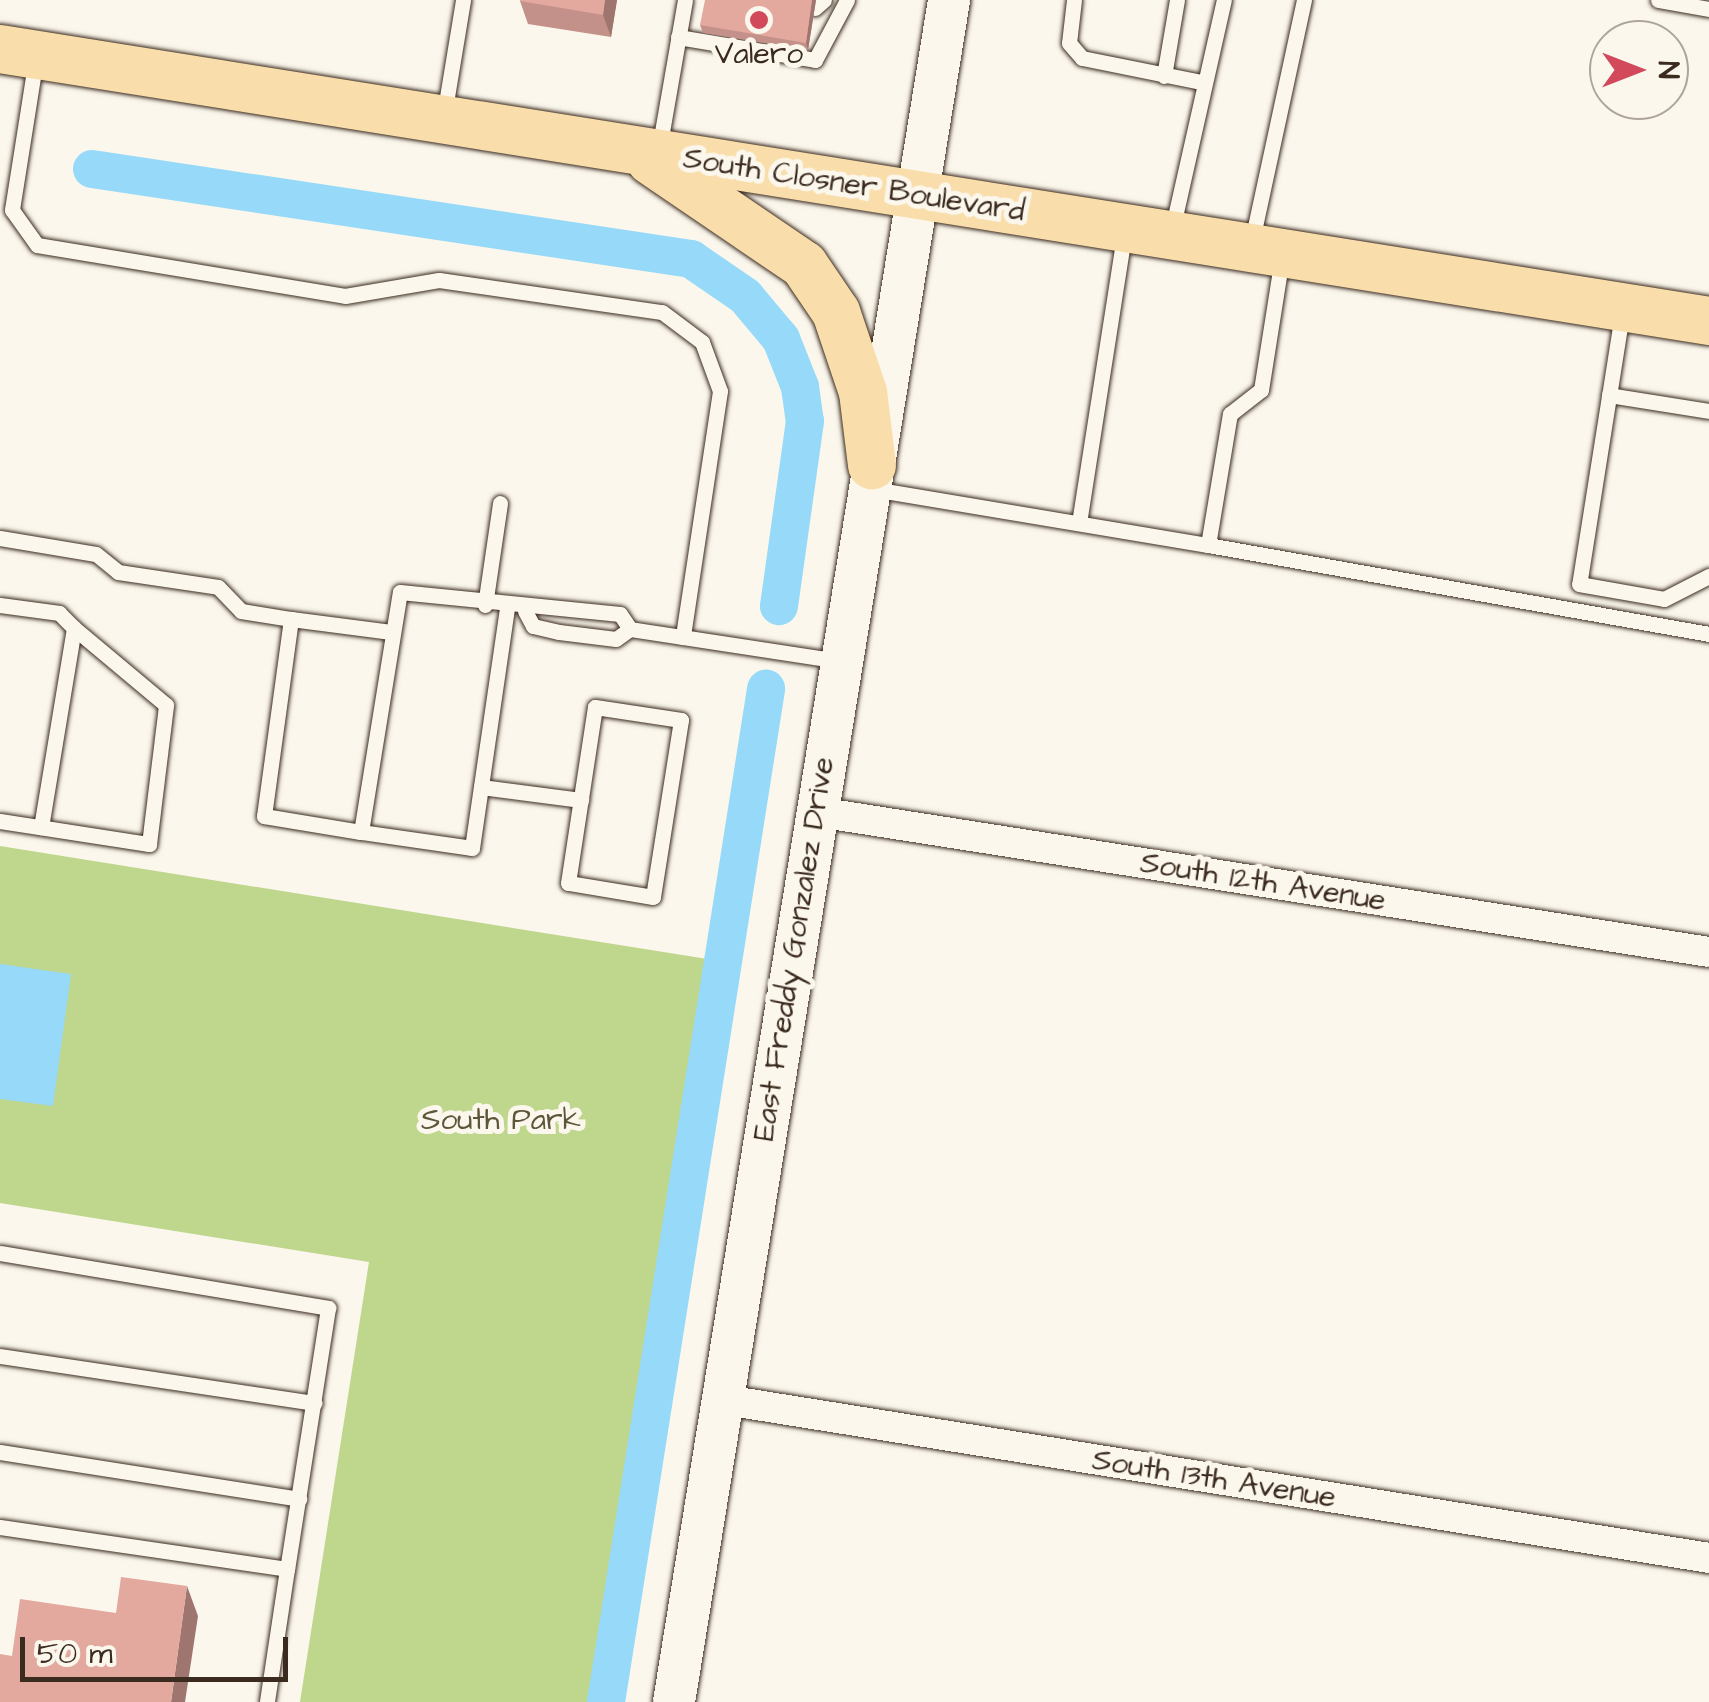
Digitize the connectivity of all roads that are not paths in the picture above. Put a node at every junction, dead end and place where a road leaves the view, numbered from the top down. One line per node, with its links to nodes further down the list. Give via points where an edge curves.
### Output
1 (462, 0): 15 (lane)
2 (685, 0): 11 (lane)
3 (847, 0): 11 (lane, via 816,60)
4 (950, 0): 17 (main road, East Freddy Gonzalez Drive)
5 (1074, 0): 13 (lane, via 1070,43 1082,58)
6 (1177, 0): 13 (lane)
7 (1224, 0): 14 (lane)
8 (1304, 0): 19 (lane)
9 (1658, 0): 10 (lane)
10 (1709, 9)
11 (678, 37): 16 (lane)
12 (18, 52): 15 (main road, South Closner Boulevard); 39 (lane, via 12,210 37,245 345,296 438,280 662,312 702,342 720,391)
13 (1164, 76): 14 (lane)
14 (1200, 82): 18 (lane)
15 (443, 120): 16 (main road, South Closner Boulevard)
16 (646, 152): 17 (main road, South Closner Boulevard); 24 (main road, via 804,265 836,312 863,392)
17 (917, 196): 18 (main road, South Closner Boulevard); 24 (main road, East Freddy Gonzalez Drive)
18 (1148, 232): 19 (main road, South Closner Boulevard); 26 (lane)
19 (1266, 251): 20 (main road, South Closner Boulevard); 28 (lane, via 1262,390 1230,414)
20 (1624, 308): 21 (main road, South Closner Boulevard); 22 (lane)
21 (1709, 319)
22 (1609, 395): 23 (lane); 29 (lane, via 1578,584 1664,599)
23 (1709, 411)
24 (870, 476): 26 (lane); 40 (main road, East Freddy Gonzalez Drive)
25 (500, 503): 31 (lane)
26 (1079, 523): 28 (lane)
27 (0, 538): 34 (lane, via 96,554 118,572 218,587 241,611)
28 (1208, 545): 38 (lane)
29 (1709, 576)
30 (0, 605): 35 (lane, via 59,614)
31 (485, 605): 32 (lane); 37 (lane, via 400,592)
32 (507, 609): 33 (lane); 41 (lane)
33 (525, 611): 36 (lane, via 532,626 559,632 616,639); 36 (lane, via 535,601 620,614)
34 (291, 619): 37 (lane); 46 (lane, via 264,816)
35 (74, 628): 45 (lane); 45 (lane, via 166,705 148,844)
36 (630, 630): 39 (lane)
37 (391, 632): 46 (lane)
38 (1709, 634)
39 (682, 638): 40 (lane)
40 (838, 661): 43 (main road, East Freddy Gonzalez Drive)
41 (480, 786): 42 (lane); 46 (lane, via 472,848)
42 (581, 800): 42 (lane, via 595,707 682,720 653,897 568,884)
43 (818, 812): 47 (street, South 12th Avenue); 50 (main road, East Freddy Gonzalez Drive)
44 (0, 821): 45 (lane)
45 (41, 827)
46 (361, 832)
47 (1709, 952)
48 (0, 1253): 51 (lane, via 323,1305 329,1316)
49 (0, 1356): 51 (lane)
50 (719, 1399): 55 (street, South 13th Avenue); 58 (main road, East Freddy Gonzalez Drive)
51 (314, 1403): 53 (lane)
52 (0, 1452): 53 (lane)
53 (299, 1499): 56 (lane)
54 (0, 1526): 56 (lane)
55 (1709, 1558)
56 (288, 1569): 57 (lane)
57 (267, 1702)
58 (674, 1702)

